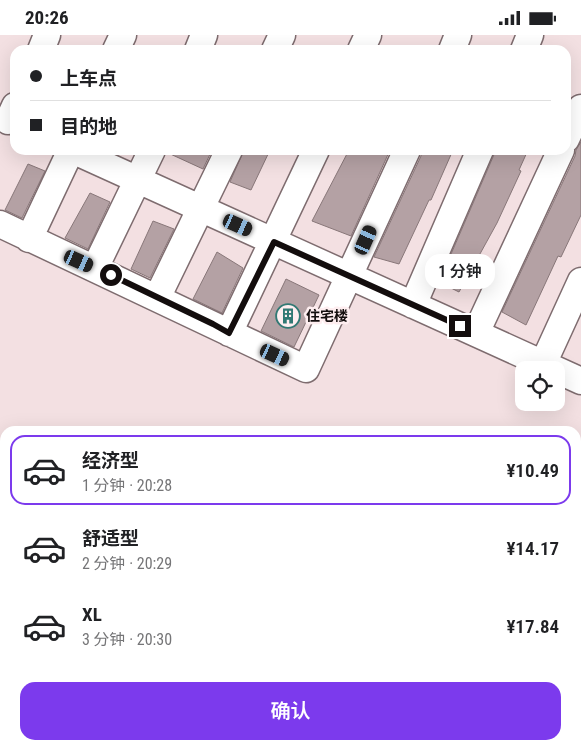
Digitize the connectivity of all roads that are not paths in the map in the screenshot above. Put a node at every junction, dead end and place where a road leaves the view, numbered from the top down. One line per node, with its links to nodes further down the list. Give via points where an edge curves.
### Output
1 (581, 108): 2 (lane)
2 (571, 129)
3 (70, 155): 14 (lane)
4 (83, 155): 11 (lane)
5 (150, 155): 11 (lane)
6 (227, 155): 12 (lane)
7 (314, 155): 15 (lane)
8 (405, 155): 17 (lane)
9 (478, 155): 20 (lane)
10 (559, 155): 22 (lane)
11 (138, 180): 12 (lane); 16 (lane)
12 (202, 209): 15 (lane); 19 (lane)
13 (0, 224): 14 (lane)
14 (29, 239): 16 (lane)
15 (274, 242): 17 (lane); 21 (lane)
16 (95, 268): 19 (lane)
17 (350, 276): 20 (lane); 21 (lane, via 306,369)
18 (581, 281): 24 (lane)
19 (158, 298): 21 (lane)
20 (413, 305): 22 (lane)
21 (229, 333)
22 (476, 333): 23 (lane)
23 (537, 361)
24 (544, 361)
25 (565, 374): 26 (lane)
26 (581, 381)

